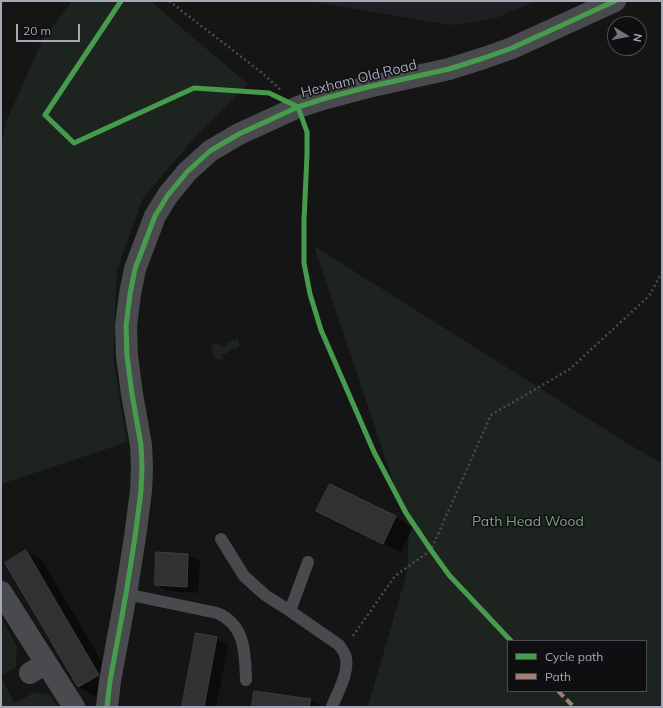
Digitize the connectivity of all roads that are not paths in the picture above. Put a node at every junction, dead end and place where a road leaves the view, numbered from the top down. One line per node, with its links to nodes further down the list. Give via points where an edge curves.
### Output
1 (615, 1): 5 (street, Hexham Old Road, via 484,58 298,107 239,134 210,151 187,172 168,195 154,216 135,269 126,326 127,356 142,467 141,491)
2 (221, 539): 6 (lane, via 244,576 265,596)
3 (308, 562): 6 (lane)
4 (1, 592): 8 (street, via 38,668)
5 (126, 594): 7 (lane, via 217,613 231,621 242,641); 9 (street, Hexham Old Road)
6 (290, 611): 10 (lane, via 339,644 347,659 346,671)
7 (246, 680)
8 (74, 707)
9 (107, 707)
10 (332, 707)

